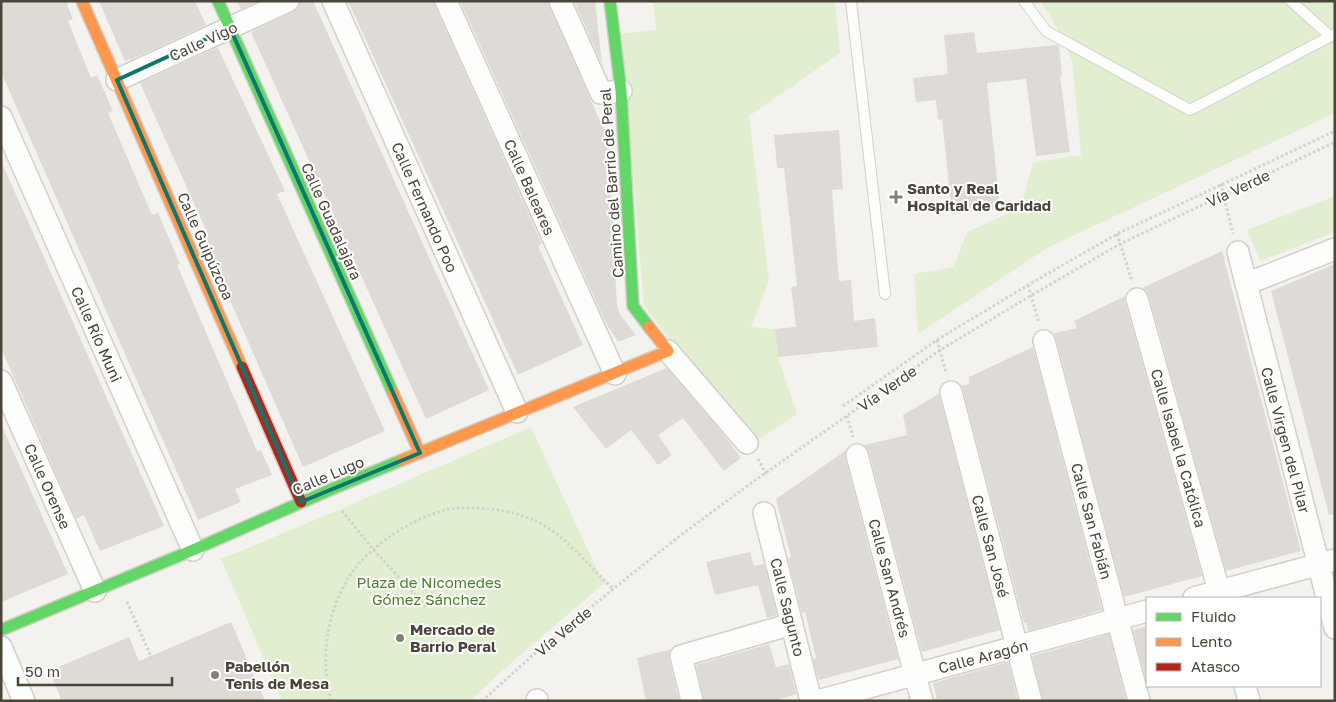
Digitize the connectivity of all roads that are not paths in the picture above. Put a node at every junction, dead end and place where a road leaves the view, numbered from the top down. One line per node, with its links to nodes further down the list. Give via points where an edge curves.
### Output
1 (82, 1): 13 (street, Calle Guipúzcoa)
2 (218, 1): 11 (street, Calle Guadalajara)
3 (288, 1): 11 (street, Calle Vigo)
4 (333, 1): 26 (street, Calle Fernando Poo)
5 (446, 1): 23 (street, Calle Baleares)
6 (560, 1): 14 (street, via 602,93)
7 (610, 1): 14 (street, Camino del Barrio de Peral)
8 (852, 1): 19 (lane)
9 (1024, 1): 12 (lane, via 1046,31 1190,110)
10 (1291, 1): 12 (lane)
11 (230, 28): 13 (street, Calle Vigo); 28 (street, Calle Guadalajara)
12 (1332, 35)
13 (117, 80): 30 (street, Calle Guipúzcoa)
14 (621, 91): 22 (street, Camino del Barrio de Peral, via 634,306)
15 (1, 117): 32 (street, Calle Río Muni)
16 (1335, 249): 18 (street)
17 (1238, 252): 18 (street, Calle Virgen del Pilar)
18 (1246, 284): 33 (street, Calle Virgen del Pilar)
19 (885, 294)
20 (1137, 299): 35 (street, Calle Isabel la Católica)
21 (1044, 341): 38 (street, Calle San Fabián)
22 (668, 351): 23 (street, Calle Lugo); 27 (street)
23 (615, 374): 26 (street, Calle Lugo)
24 (1, 382): 34 (street, Calle Orense)
25 (951, 392): 42 (street, Calle San José)
26 (517, 412): 28 (street, Calle Lugo)
27 (747, 443)
28 (420, 453): 30 (street, Calle Lugo)
29 (857, 455): 44 (street, Calle San Andrés)
30 (301, 502): 32 (street, Calle Lugo)
31 (764, 513): 39 (street, Calle Sagunto)
32 (193, 550): 34 (street, Calle Lugo)
33 (1327, 562): 35 (street); 40 (street, Calle Virgen del Pilar)
34 (94, 591): 41 (street, Calle Lugo)
35 (1220, 595): 36 (street)
36 (1203, 597)
37 (1146, 611): 38 (street, Calle Aragón)
38 (1118, 619): 42 (street, Calle Aragón); 52 (street, Calle San Fabián)
39 (792, 624): 47 (street, via 680,656); 48 (street, Calle Sagunto)
40 (1335, 628)
41 (1, 630)
42 (1017, 646): 44 (street, Calle Aragón); 51 (street, Calle San José)
43 (1, 647): 46 (street)
44 (915, 674): 49 (street, Calle Aragón); 50 (street, Calle San Andrés)
45 (1245, 687): 53 (street)
46 (24, 701)
47 (692, 701)
48 (811, 701)
49 (818, 701)
50 (922, 701)
51 (1031, 701)
52 (1139, 701)
53 (1249, 701)

